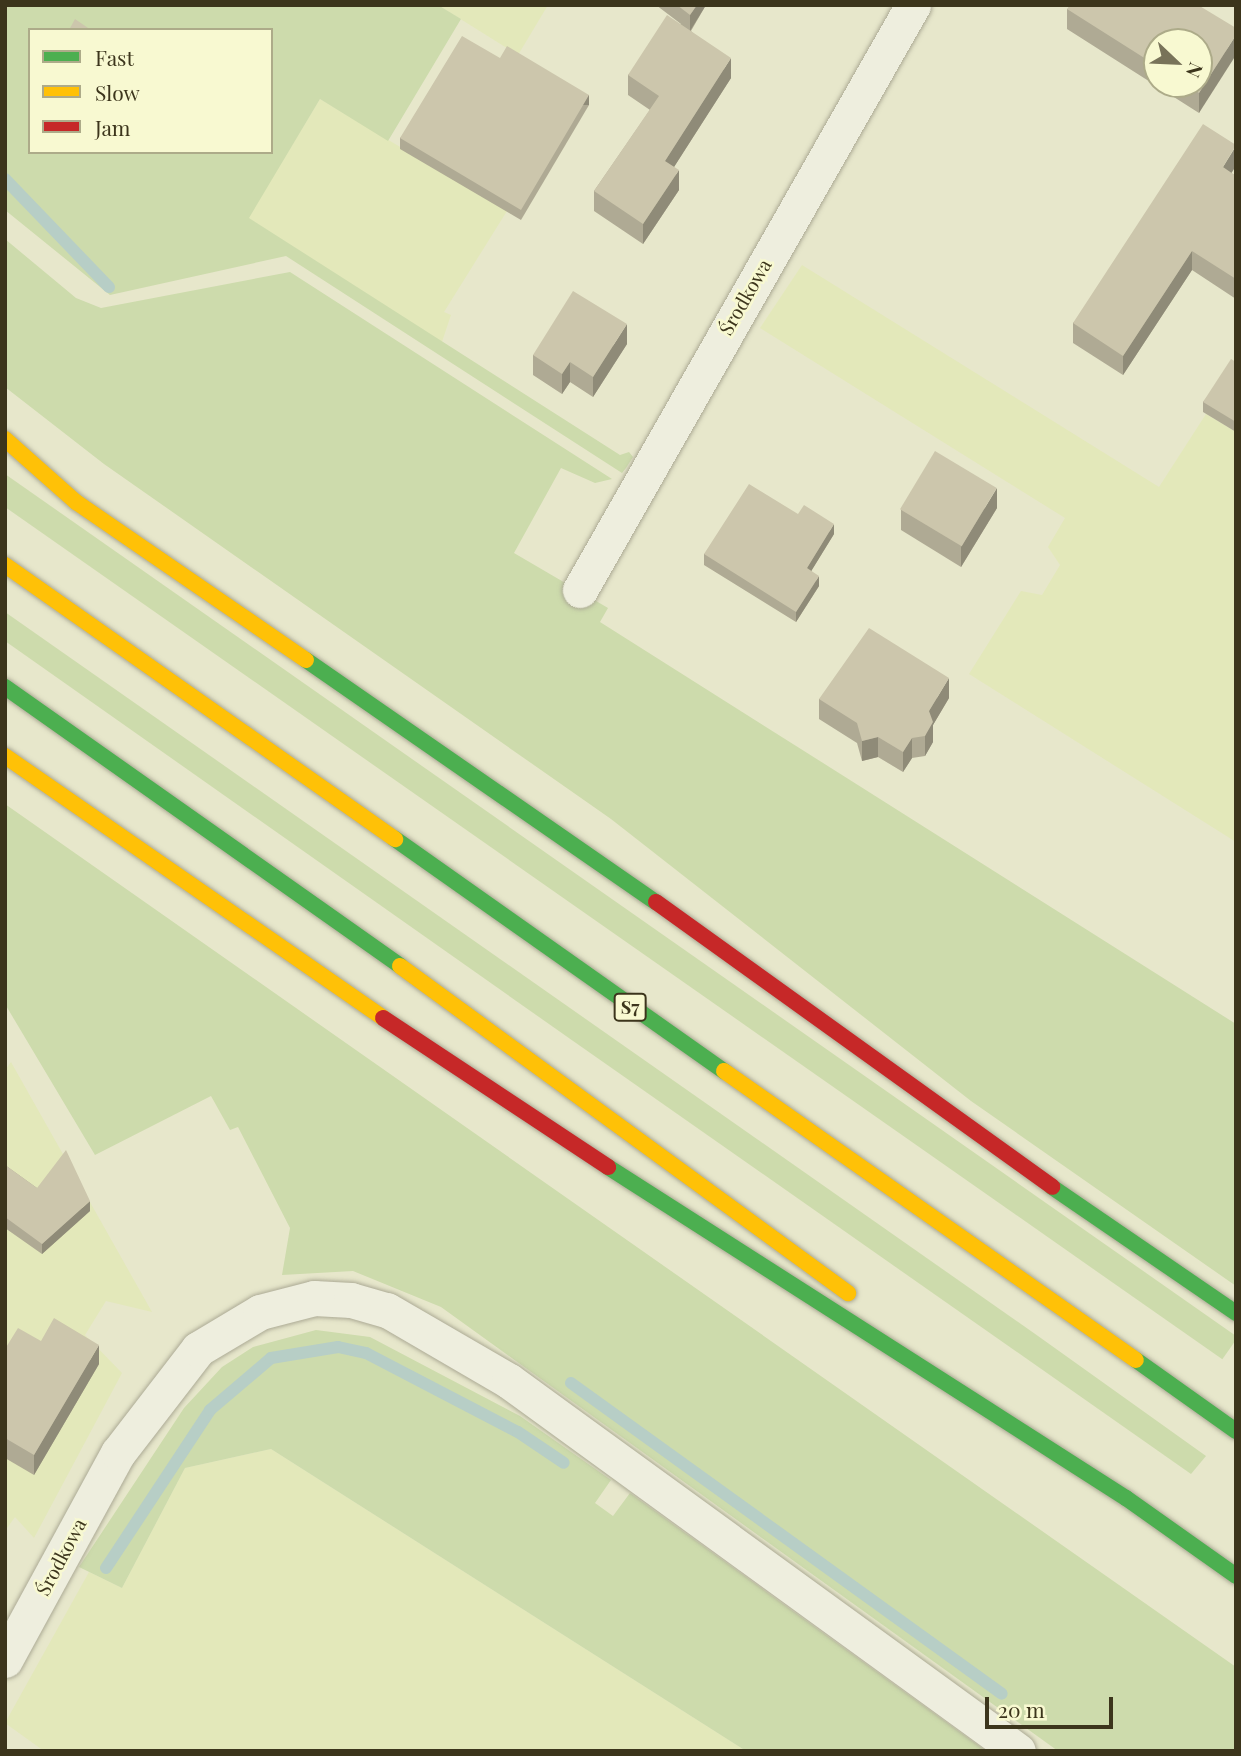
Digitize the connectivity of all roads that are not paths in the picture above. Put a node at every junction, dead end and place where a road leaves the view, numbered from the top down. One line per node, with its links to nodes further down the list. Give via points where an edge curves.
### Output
1 (914, 5): 4 (street, Środkowa)
2 (5, 439): 8 (highway, via 76,502 621,876 901,1083)
3 (5, 565): 10 (highway, S7)
4 (580, 590)
5 (5, 687): 7 (highway, via 522,1052)
6 (5, 756): 11 (highway, via 491,1092)
7 (869, 1308)
8 (1236, 1313)
9 (891, 1325): 11 (highway)
10 (1233, 1429)
11 (1126, 1498): 12 (highway)
12 (1236, 1576)
13 (5, 1660): 14 (street, Środkowa, via 118,1453 173,1376 231,1325 314,1298 387,1310 509,1381)
14 (1018, 1751)

